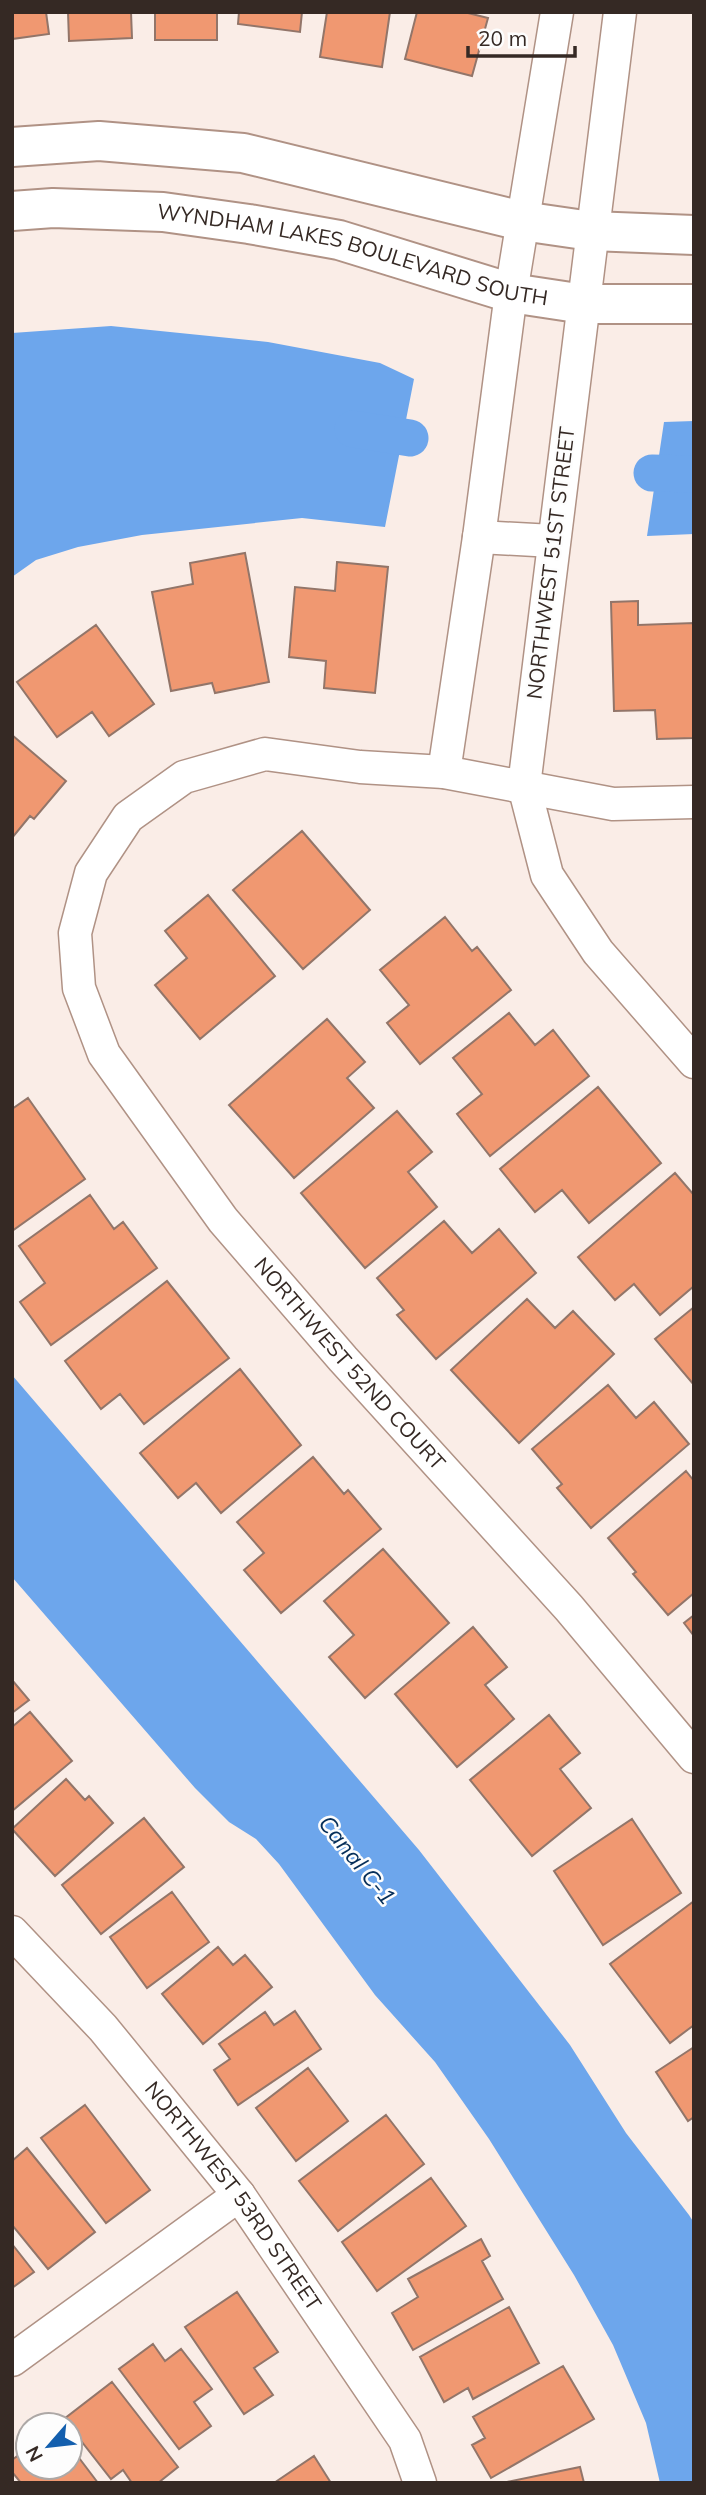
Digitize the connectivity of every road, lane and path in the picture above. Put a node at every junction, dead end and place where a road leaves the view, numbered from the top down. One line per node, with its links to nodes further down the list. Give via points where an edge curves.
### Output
1 (557, 12): 5 (street)
2 (620, 12): 6 (street, NORTHWEST 51ST STREET)
3 (12, 147): 5 (street, via 99,141 243,153)
4 (12, 211): 8 (street, WYNDHAM LAKES BOULEVARD SOUTH, via 163,212 250,224 339,240)
5 (522, 221): 6 (street); 8 (street)
6 (591, 231): 7 (street); 9 (street, NORTHWEST 51ST STREET)
7 (694, 236)
8 (511, 293): 9 (street, WYNDHAM LAKES BOULEVARD SOUTH); 11 (street)
9 (584, 304): 10 (street, WYNDHAM LAKES BOULEVARD SOUTH); 12 (street, NORTHWEST 51ST STREET)
10 (694, 304)
11 (479, 537): 12 (street); 13 (street)
12 (553, 541): 14 (street, NORTHWEST 51ST STREET)
13 (444, 772): 14 (street, NORTHWEST 52ND COURT); 17 (street, NORTHWEST 52ND COURT, via 265,754 184,777 128,817 91,873 75,933 79,988 104,1054 223,1220 569,1608)
14 (524, 786): 15 (street, NORTHWEST 52ND COURT, via 613,804); 16 (street, NORTHWEST 51ST STREET, via 547,875 598,952)
15 (694, 802)
16 (694, 1062)
17 (694, 1757)
18 (12, 1932): 19 (street, NORTHWEST 53RD STREET, via 103,2028)
19 (239, 2195): 20 (street); 21 (street, NORTHWEST 53RD STREET, via 405,2440)
20 (12, 2360)
21 (420, 2483)

